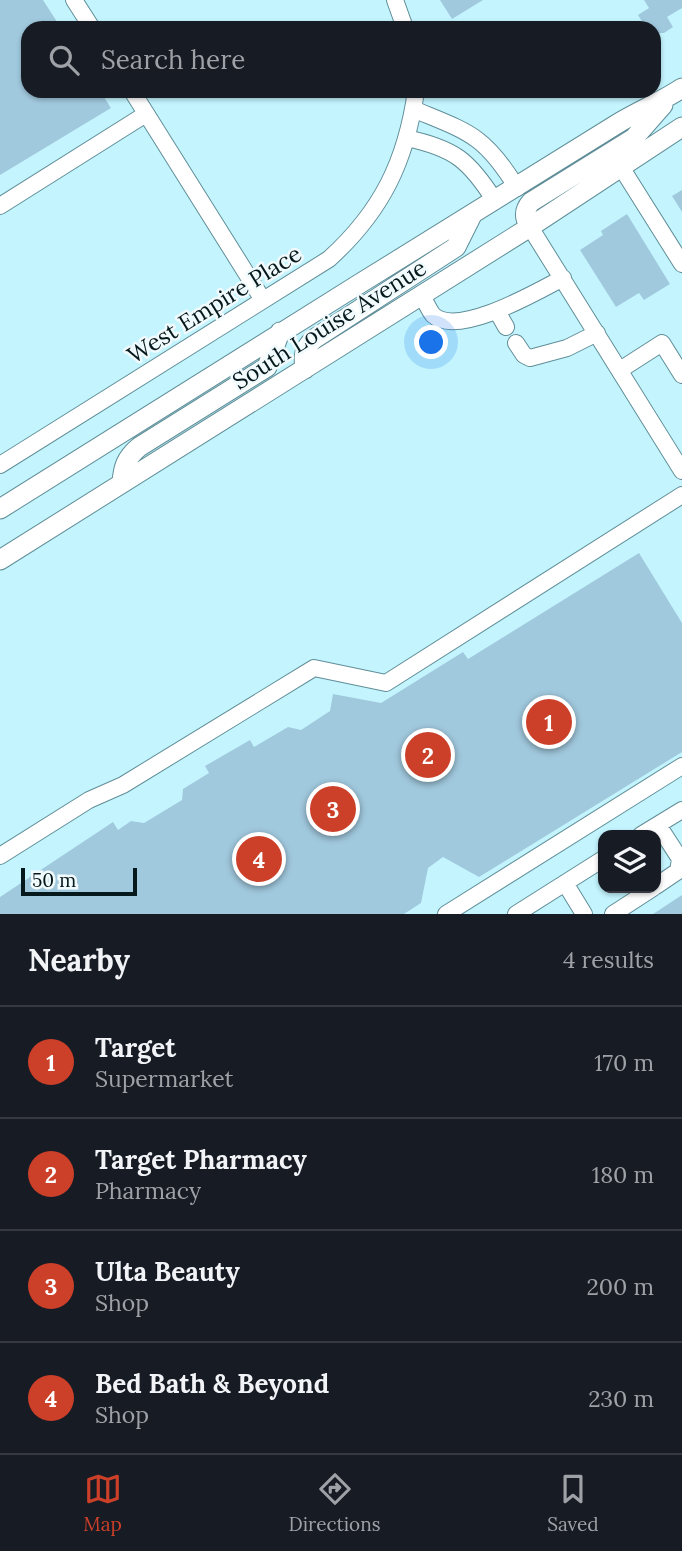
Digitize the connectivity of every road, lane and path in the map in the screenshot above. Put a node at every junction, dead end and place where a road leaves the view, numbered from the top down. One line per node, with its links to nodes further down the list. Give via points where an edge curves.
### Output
1 (74, 0): 3 (street)
2 (395, 0): 4 (street)
3 (88, 21)
4 (402, 21)
5 (678, 91): 13 (main road, South Louise Avenue); 17 (main road, via 634,138 531,202 525,214)
6 (136, 98): 9 (street)
7 (415, 98): 8 (street, West Empire Place)
8 (413, 109): 11 (street, West Empire Place); 13 (street, via 477,137 495,154)
9 (146, 114): 15 (street); 21 (street)
10 (682, 127): 12 (main road, South Louise Avenue)
11 (406, 138): 14 (street, via 452,152 475,170); 21 (street, West Empire Place, via 396,170 356,235 329,259)
12 (621, 167): 17 (main road, South Louise Avenue); 18 (street)
13 (517, 188): 14 (main road, South Louise Avenue)
14 (495, 201): 16 (main road, South Louise Avenue)
15 (0, 206)
16 (472, 215): 24 (main road, South Louise Avenue); 27 (main road, via 456,247 307,345)
17 (530, 228): 19 (street); 20 (main road, South Louise Avenue)
18 (682, 264)
19 (563, 278): 22 (street); 25 (street)
20 (422, 295): 22 (street, via 433,315 448,321); 27 (main road, South Louise Avenue)
21 (263, 300): 31 (street, West Empire Place)
22 (497, 311): 23 (street)
23 (506, 327)
24 (280, 332): 33 (main road, via 267,367 139,447 126,461); 35 (main road, South Louise Avenue)
25 (597, 334): 26 (street, via 530,358); 28 (street)
26 (516, 343)
27 (305, 369): 33 (main road, South Louise Avenue)
28 (620, 370): 29 (street, via 662,343); 30 (street)
29 (682, 375)
30 (675, 446): 32 (street)
31 (0, 465)
32 (682, 471)
33 (122, 483): 36 (main road, South Louise Avenue)
34 (682, 495): 41 (street, via 386,683 314,668)
35 (0, 509)
36 (0, 560)
37 (682, 766): 46 (street)
38 (682, 810): 39 (street)
39 (658, 825): 40 (street); 43 (street, via 680,859 678,871)
40 (650, 830)
41 (0, 856)
42 (598, 862): 44 (street)
43 (661, 882)
44 (565, 883): 47 (street); 48 (street)
45 (645, 893): 49 (street)
46 (446, 914)
47 (516, 914)
48 (584, 914)
49 (613, 914)

